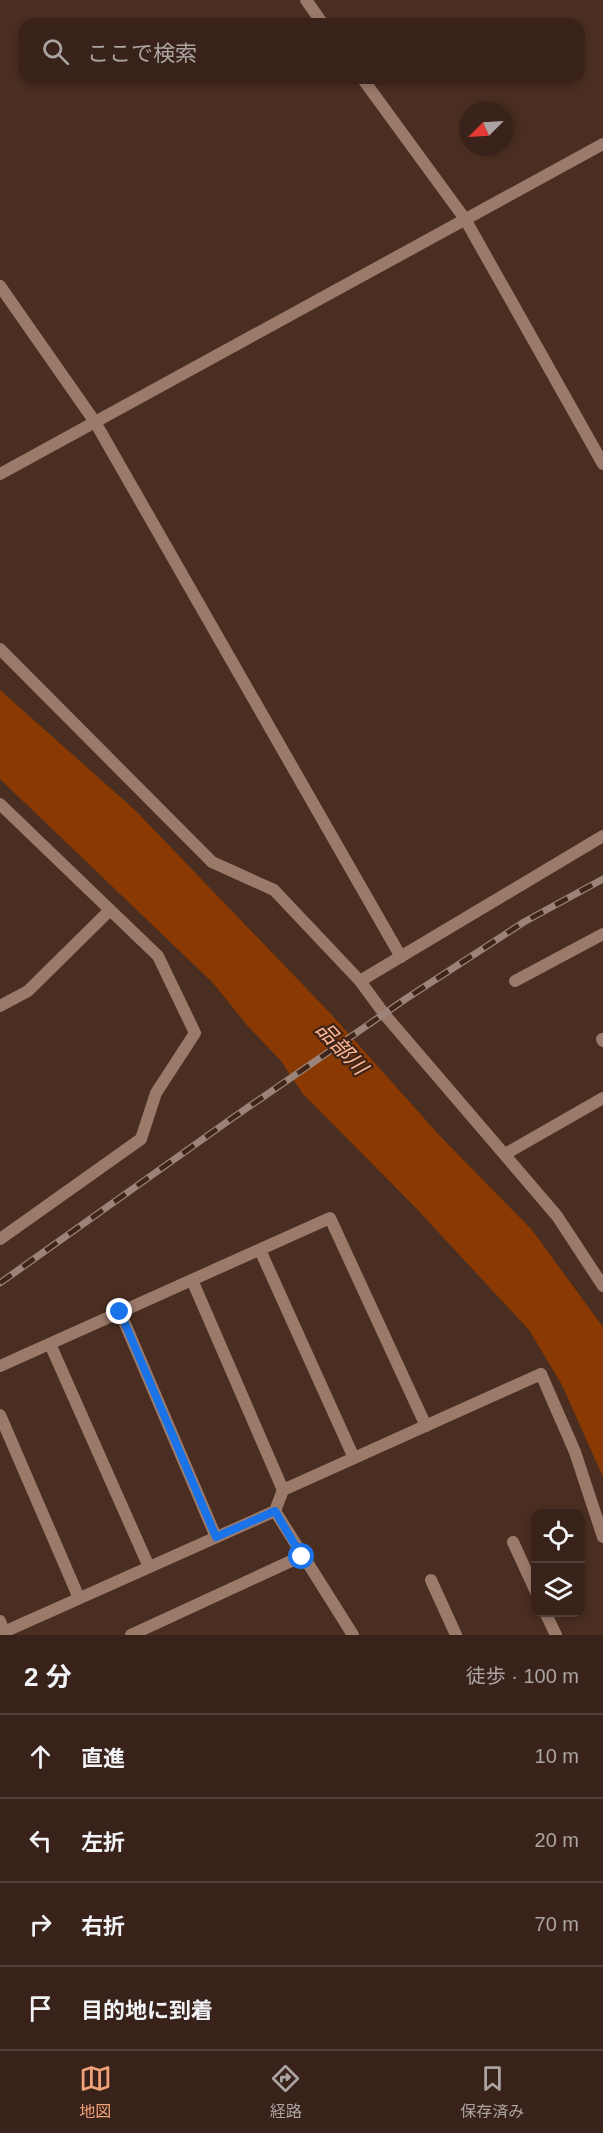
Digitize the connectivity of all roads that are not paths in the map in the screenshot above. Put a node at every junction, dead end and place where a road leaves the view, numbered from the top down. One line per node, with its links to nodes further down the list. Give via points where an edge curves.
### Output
1 (306, 0): 2 (street)
2 (319, 18)
3 (366, 84): 5 (street)
4 (603, 144): 5 (street)
5 (465, 219): 7 (street); 8 (street)
6 (0, 286): 7 (street)
7 (95, 422): 9 (street); 15 (street)
8 (603, 464)
9 (0, 474)
10 (0, 649): 16 (street, via 212,862 274,890)
11 (0, 804): 13 (street)
12 (603, 836): 15 (street)
13 (110, 910): 18 (street, via 28,991); 21 (street, via 158,956 195,1033 156,1093 141,1139)
14 (603, 934): 17 (street)
15 (401, 957): 16 (street)
16 (360, 981): 20 (street)
17 (514, 981)
18 (0, 1006)
19 (603, 1098): 20 (street)
20 (506, 1154): 24 (street, via 557,1216)
21 (0, 1239)
22 (260, 1250): 23 (street); 29 (street, via 330,1218); 30 (street)
23 (192, 1280): 25 (street); 31 (street)
24 (603, 1286)
25 (120, 1312): 26 (street); 33 (street)
26 (50, 1344): 27 (street); 37 (street)
27 (0, 1366)
28 (0, 1415): 40 (street)
29 (426, 1426): 30 (street); 34 (street, via 541,1374 576,1452)
30 (354, 1458): 31 (street)
31 (283, 1490): 32 (street)
32 (275, 1511): 33 (street); 36 (street)
33 (216, 1537): 37 (street)
34 (603, 1537)
35 (513, 1542): 39 (street)
36 (302, 1557): 43 (street); 44 (street)
37 (149, 1566): 40 (street)
38 (431, 1580): 45 (street)
39 (531, 1581)
40 (79, 1598): 42 (street, via 4,1632)
41 (547, 1617): 46 (street)
42 (0, 1621)
43 (131, 1635)
44 (353, 1635)
45 (456, 1635)
46 (556, 1635)

